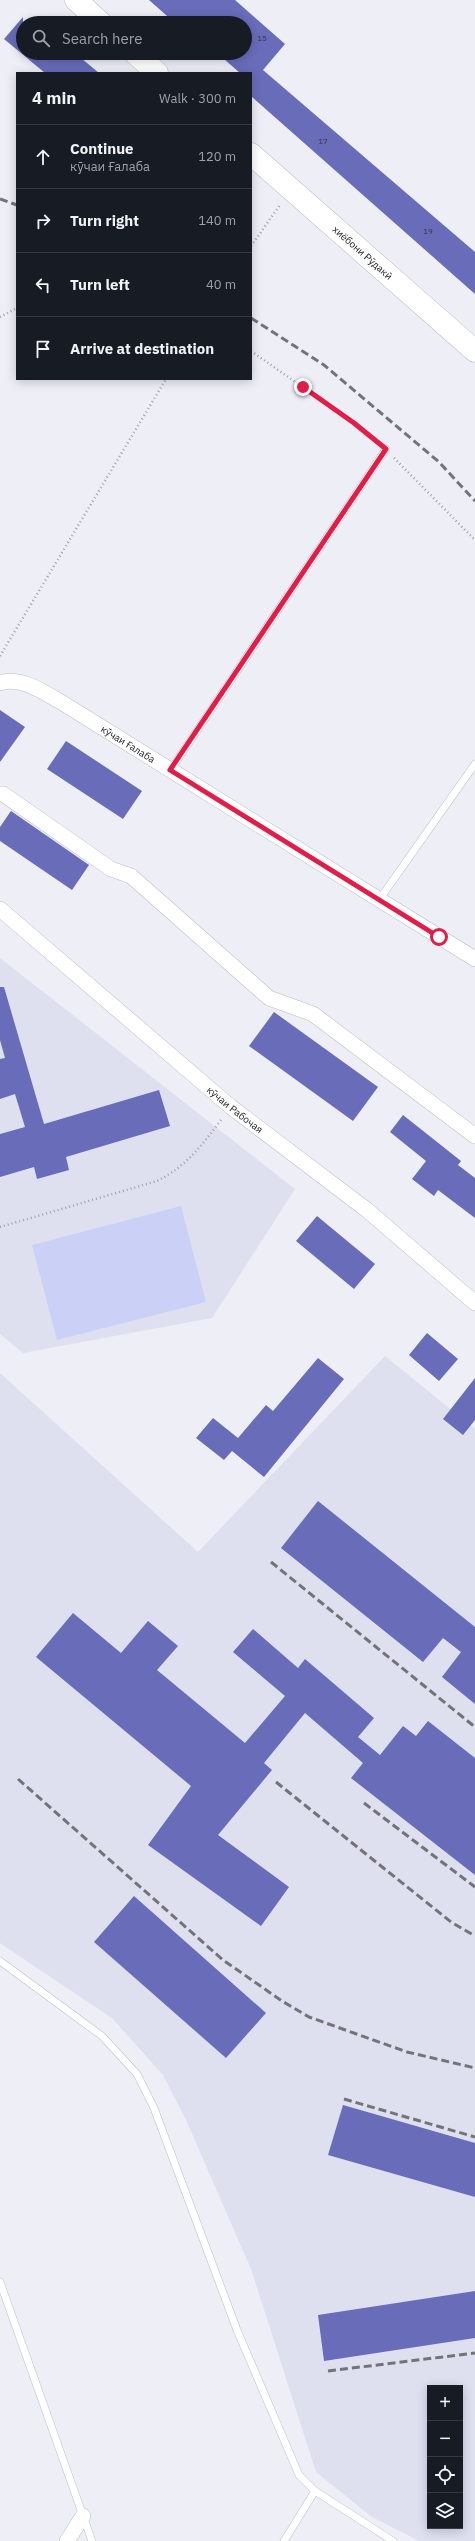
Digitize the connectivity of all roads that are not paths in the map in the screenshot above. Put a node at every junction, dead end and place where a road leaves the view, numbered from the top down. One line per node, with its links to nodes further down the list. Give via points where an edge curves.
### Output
1 (76, 0): 2 (main road)
2 (94, 16)
3 (143, 60): 4 (main road)
4 (156, 72)
5 (252, 155): 6 (main road, хиёбони Рӯдакӣ)
6 (475, 351)
7 (386, 449): 10 (lane)
8 (0, 683): 10 (street, кӯчаи Ғалаба, via 13,681 29,684)
9 (475, 764): 12 (lane)
10 (170, 770): 12 (street, кӯчаи Ғалаба)
11 (3, 794): 15 (street, via 111,869 131,876 269,998 313,1014)
12 (379, 900): 14 (street, кӯчаи Ғалаба)
13 (0, 910): 16 (street, кӯчаи Рабочая, via 231,1107 367,1210)
14 (475, 959)
15 (475, 1136)
16 (475, 1303)
17 (0, 1961): 19 (lane, via 102,2036 137,2074 154,2108 237,2330 299,2475)
18 (0, 2282): 20 (lane)
19 (315, 2491): 23 (lane); 24 (lane)
20 (83, 2516): 21 (street); 22 (lane)
21 (67, 2541)
22 (92, 2541)
23 (284, 2541)
24 (393, 2541)

